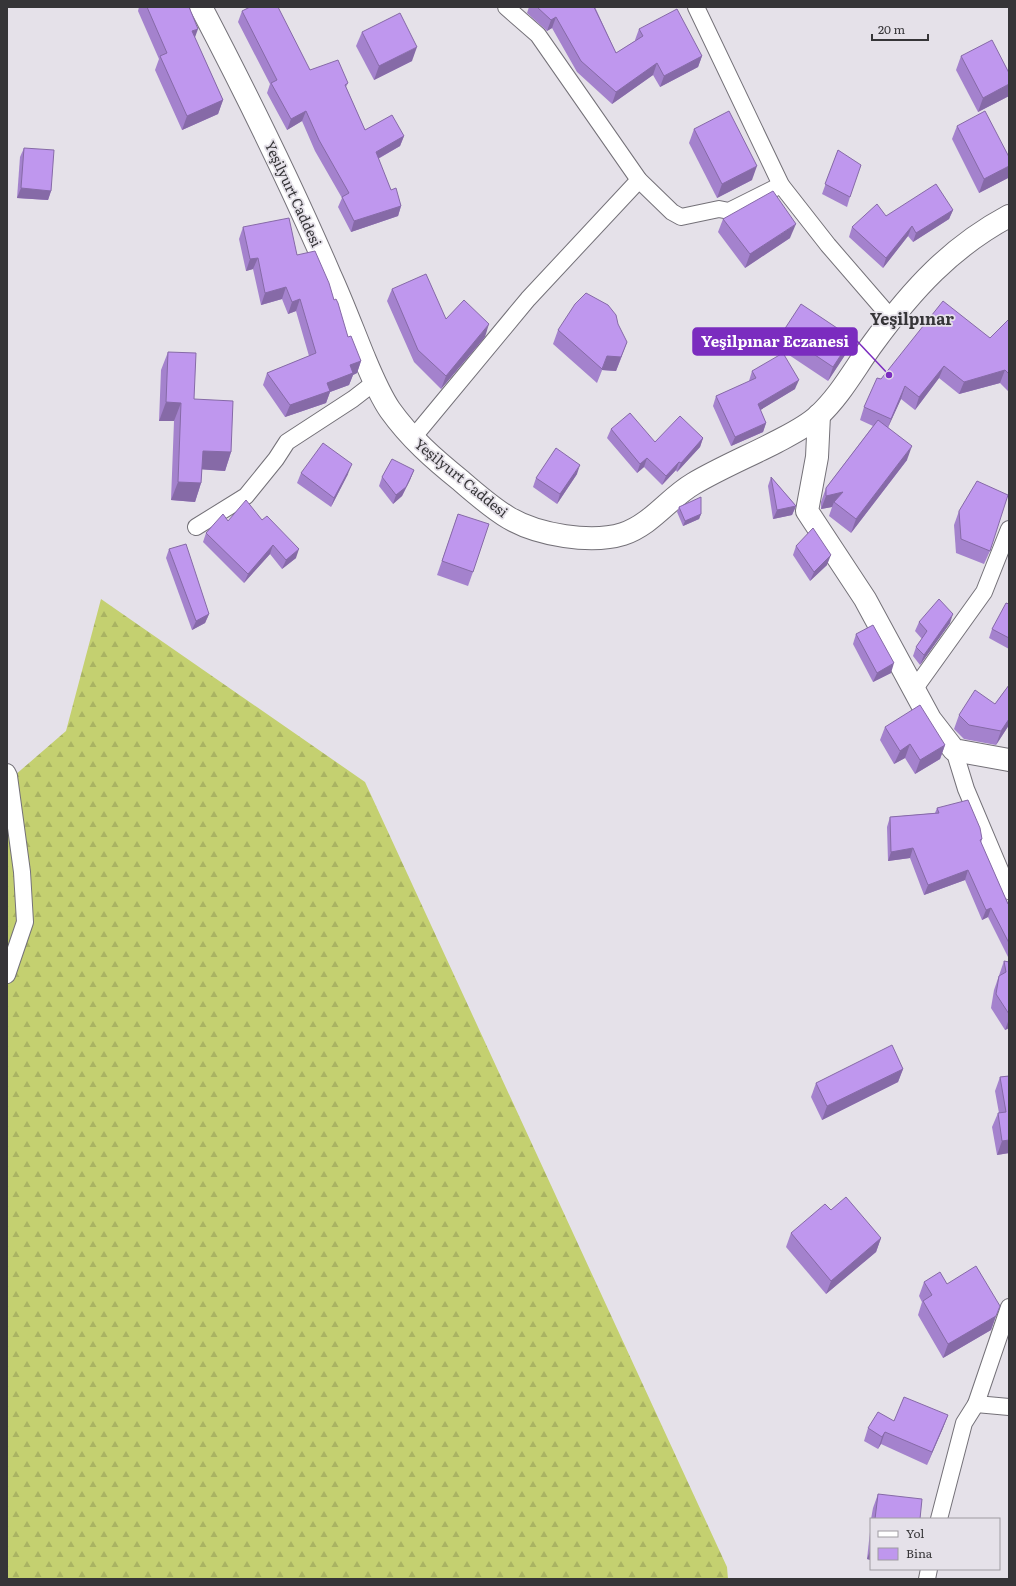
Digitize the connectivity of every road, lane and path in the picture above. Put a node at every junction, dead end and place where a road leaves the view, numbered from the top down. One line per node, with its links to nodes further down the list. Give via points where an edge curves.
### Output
1 (201, 7): 8 (main road, Yeşilyurt Caddesi, via 279,161)
2 (508, 7): 4 (street, via 538,35)
3 (696, 7): 5 (street)
4 (638, 180): 5 (street, via 681,218 719,209 729,211); 10 (street, via 528,300)
5 (781, 185): 7 (street, via 828,245)
6 (1009, 216): 7 (main road, Yeşilyurt Caddesi, via 967,243 931,272)
7 (892, 319): 9 (main road, Yeşilyurt Caddesi)
8 (375, 382): 10 (main road, Yeşilyurt Caddesi, via 388,408); 11 (street, via 286,442 276,459 246,496)
9 (819, 415): 10 (main road, Yeşilyurt Caddesi, via 801,428 691,485 644,523 625,534 601,538 541,532 510,518 473,491); 13 (main road, via 817,457 807,511 865,599)
10 (412, 439)
11 (196, 527)
12 (1009, 529): 13 (street, via 984,592)
13 (913, 691): 14 (main road, via 930,719)
14 (954, 750): 15 (main road); 17 (street, via 966,789)
15 (1009, 760)
16 (7, 772): 18 (street, via 22,872 25,922)
17 (1009, 891)
18 (7, 975)
19 (1009, 1308): 20 (street)
20 (976, 1404): 21 (street); 22 (street, via 964,1423)
21 (1009, 1408)
22 (939, 1518)

